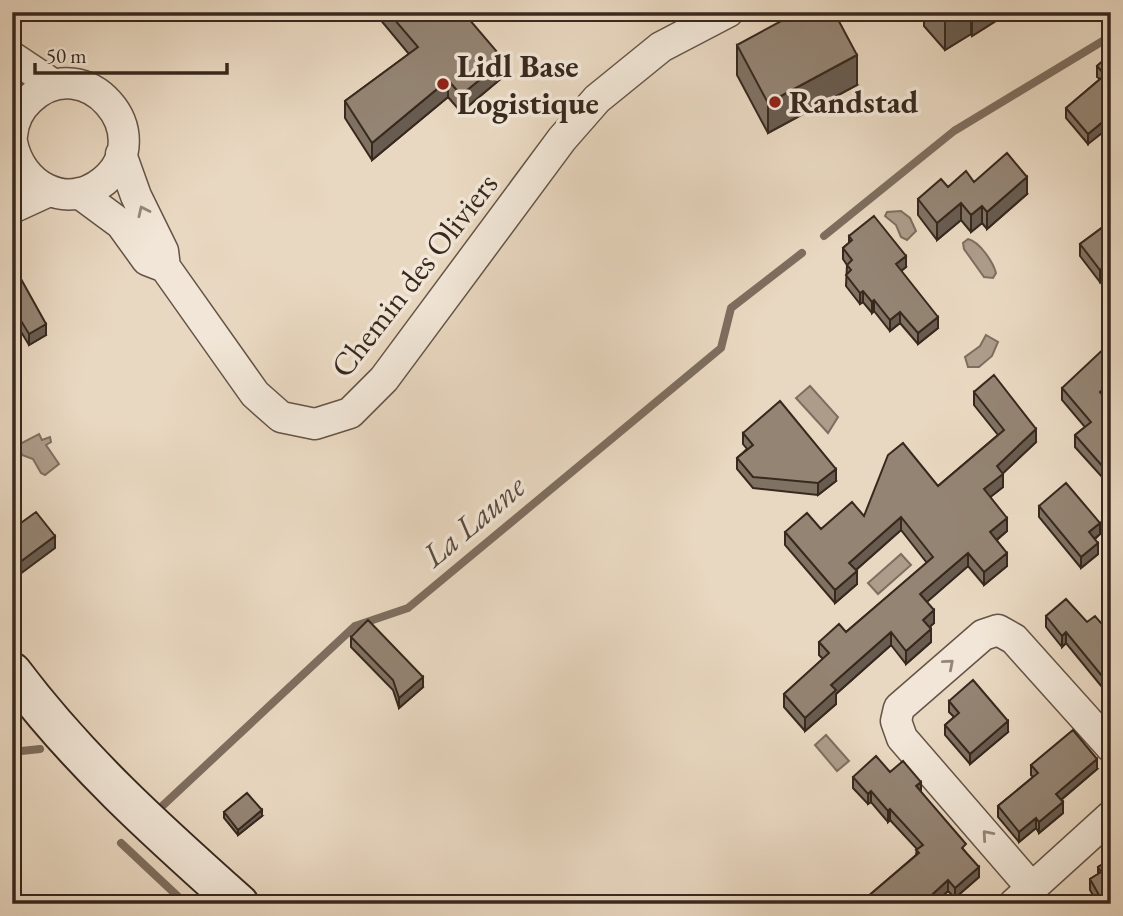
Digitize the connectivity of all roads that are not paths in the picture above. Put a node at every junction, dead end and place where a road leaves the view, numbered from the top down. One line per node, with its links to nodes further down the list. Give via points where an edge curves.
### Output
1 (728, 12): 9 (street, Chemin des Oliviers, via 661,47 597,99 562,139 384,379 351,413 316,424 281,417 255,394)
2 (12, 57): 3 (street)
3 (54, 85): 4 (street, via 37,92 24,105); 5 (street, via 72,83 105,98 117,113 122,130)
4 (13, 129): 6 (street, via 23,172)
5 (121, 154): 7 (street, via 106,179); 9 (street, Chemin des Oliviers, one-way to 5, via 163,251)
6 (49, 191): 7 (street); 8 (street)
7 (79, 193): 9 (street, Chemin des Oliviers, via 121,224 147,260)
8 (12, 208)
9 (164, 267)
10 (12, 672): 14 (street, via 77,753)
11 (1111, 747): 13 (street, one-way to 11, via 902,738 896,721 899,708 983,635 998,630 1014,639)
12 (1111, 816): 13 (street)
13 (1022, 895)
14 (239, 904)

